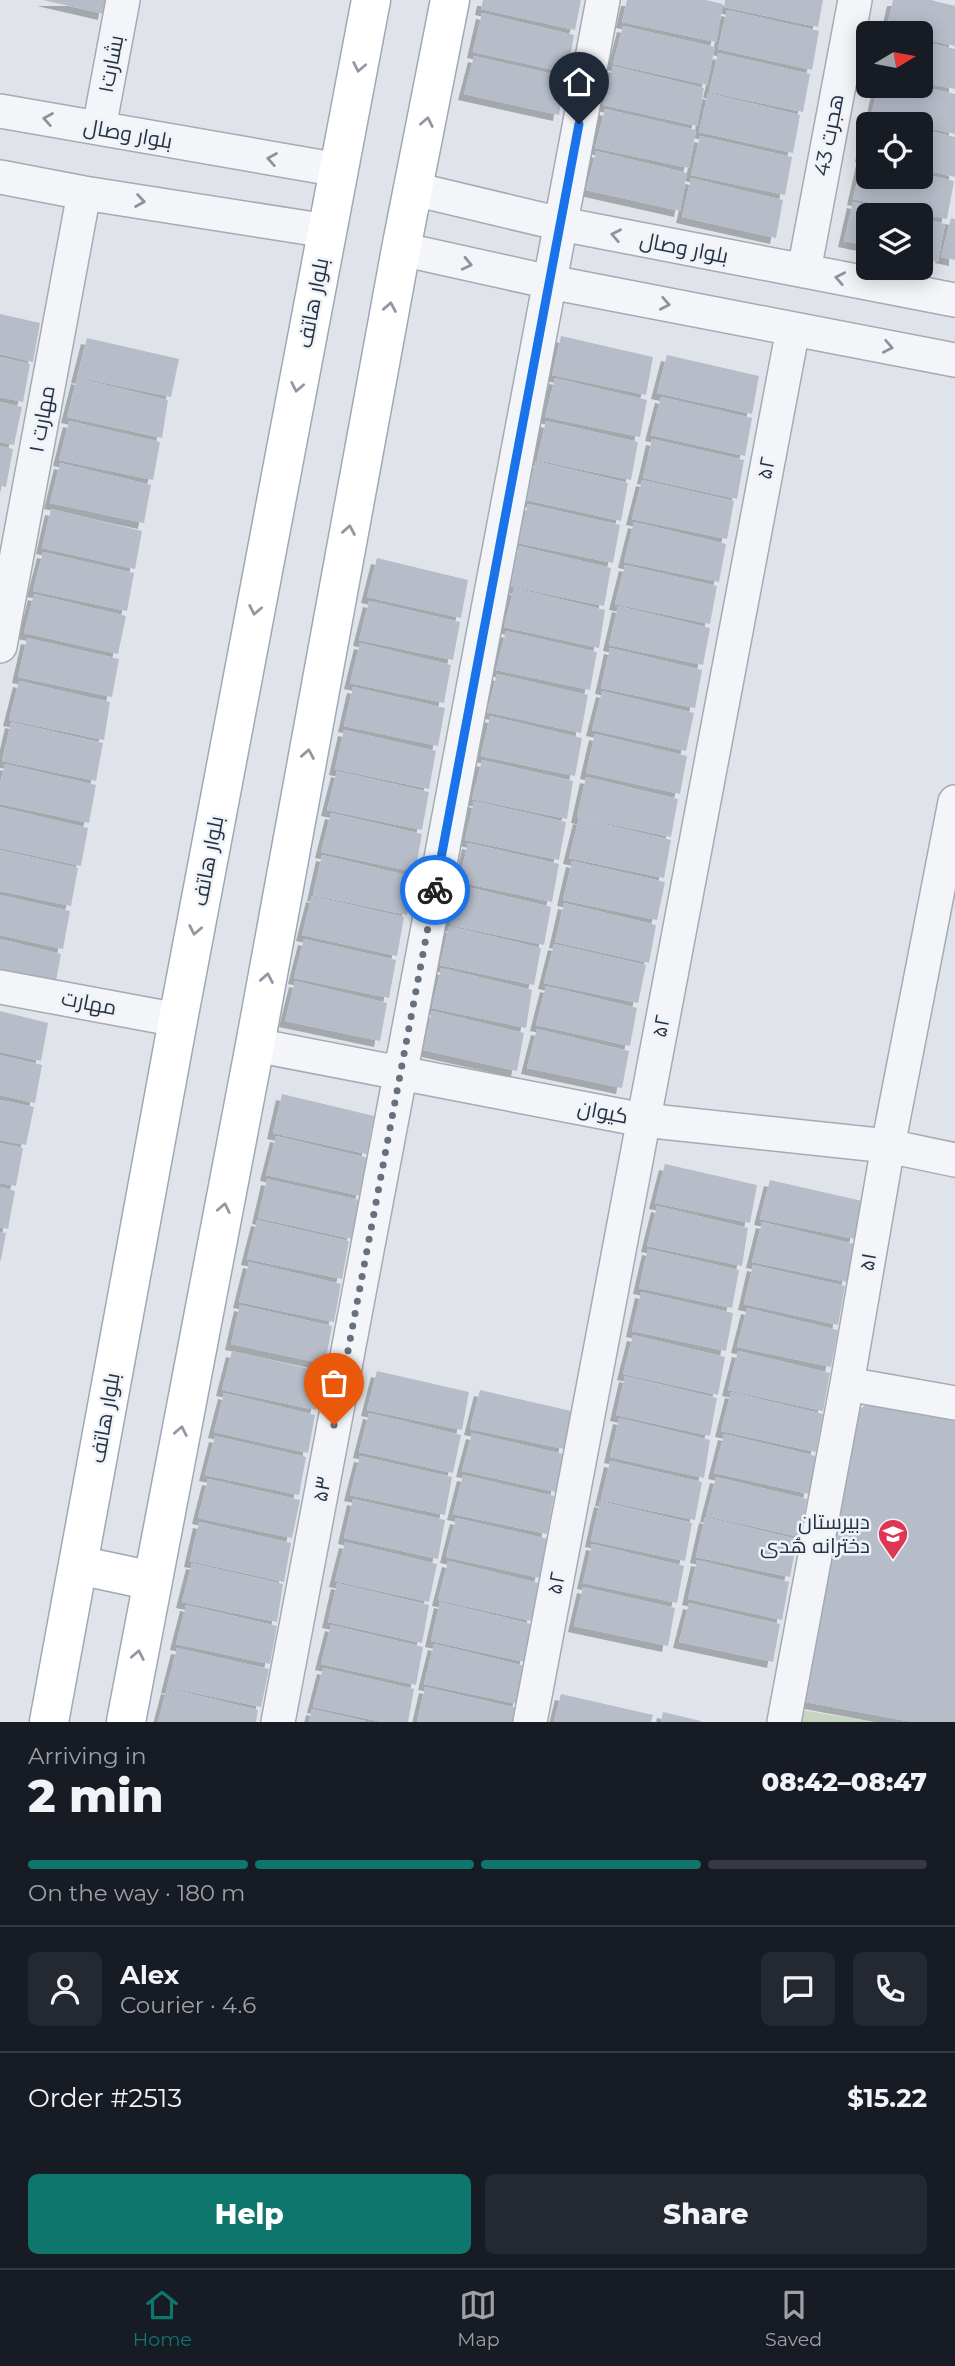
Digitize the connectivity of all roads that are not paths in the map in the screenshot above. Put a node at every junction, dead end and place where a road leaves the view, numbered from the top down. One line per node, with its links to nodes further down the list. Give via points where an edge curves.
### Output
1 (123, 0): 7 (street, بشارت۱)
2 (371, 0): 8 (main road, بلوار هاتف, one-way to 8)
3 (450, 0): 10 (main road, one-way to 3)
4 (603, 0): 12 (street, ۵۳)
5 (855, 0): 15 (street, هجرت 43)
6 (0, 111): 7 (street, بلوار وصال, one-way to 6)
7 (99, 128): 8 (street, بلوار وصال, one-way to 7)
8 (339, 170): 13 (main road, بلوار هاتف)
9 (0, 177): 11 (street)
10 (414, 189): 12 (street, بلوار وصال); 14 (main road)
11 (84, 193): 13 (street, one-way to 13); 20 (street, مهارت ۱)
12 (561, 224): 15 (street, بلوار وصال, one-way to 12); 16 (street, ۵۳)
13 (327, 231): 24 (main road, بلوار هاتف, one-way to 24)
14 (401, 249): 16 (street, one-way to 16); 25 (main road, one-way to 14)
15 (804, 271): 17 (street, بلوار وصال, one-way to 15)
16 (550, 282): 18 (street, one-way to 18); 26 (street, ۵۳)
17 (955, 300)
18 (793, 329): 19 (street, one-way to 19); 27 (street, ۵۲)
19 (955, 360)
20 (0, 646)
21 (955, 802): 22 (street, ۵۱)
22 (943, 931): 28 (street, ۵۱)
23 (0, 986): 24 (street, مهارت)
24 (178, 1020): 32 (main road, بلوار هاتف)
25 (254, 1045): 26 (street, کیوان); 33 (main road, one-way to 25)
26 (400, 1073): 27 (street, کیوان); 36 (street, ۵۳)
27 (643, 1120): 28 (street, کیوان); 37 (street, ۵۲)
28 (888, 1146): 29 (street, کیوان); 30 (street, ۵۱)
29 (955, 1160)
30 (847, 1384): 31 (street); 38 (street, ۵۱)
31 (955, 1403)
32 (78, 1565): 33 (main road); 34 (main road, بلوار هاتف)
33 (153, 1581): 35 (main road, one-way to 33)
34 (50, 1722)
35 (126, 1722)
36 (278, 1722)
37 (530, 1722)
38 (784, 1722)

